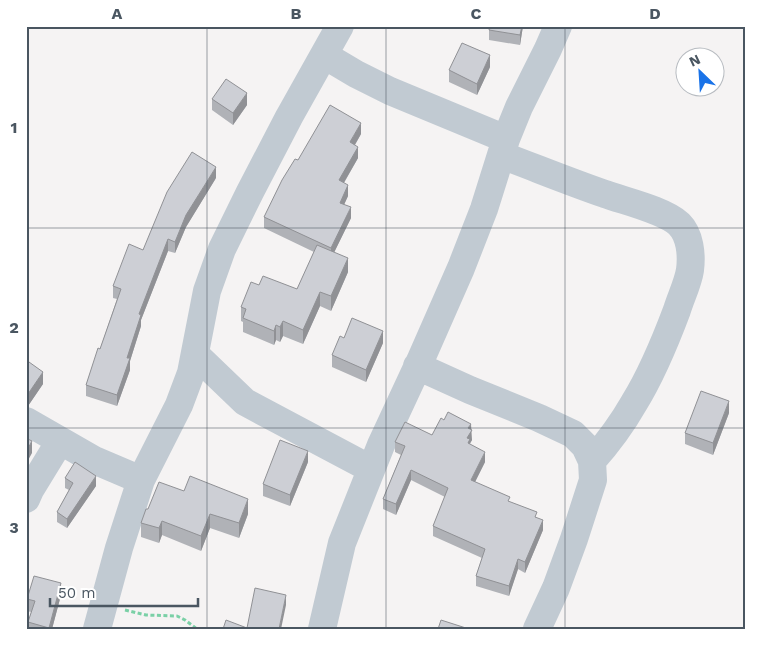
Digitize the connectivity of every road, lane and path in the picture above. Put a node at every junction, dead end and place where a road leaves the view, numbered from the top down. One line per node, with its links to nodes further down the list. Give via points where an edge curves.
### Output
1 (340, 26): 3 (street)
2 (558, 26): 4 (street)
3 (324, 54): 4 (street, via 356,74); 5 (street, via 222,249 207,291)
4 (504, 147): 6 (street, via 461,268); 9 (street, via 605,194 671,218 687,236 690,270 656,363 630,409)
5 (195, 354): 10 (street, via 246,402); 11 (street, via 178,405)
6 (418, 366): 9 (street, via 574,434); 10 (street)
7 (26, 422): 8 (street)
8 (60, 441): 11 (street); 12 (street)
9 (592, 461): 16 (street, via 593,480 574,539)
10 (371, 470): 15 (street, via 342,543)
11 (141, 480): 13 (street)
12 (26, 499)
13 (101, 617): 14 (path, via 177,616)
14 (197, 629)
15 (322, 629)
16 (537, 629)

